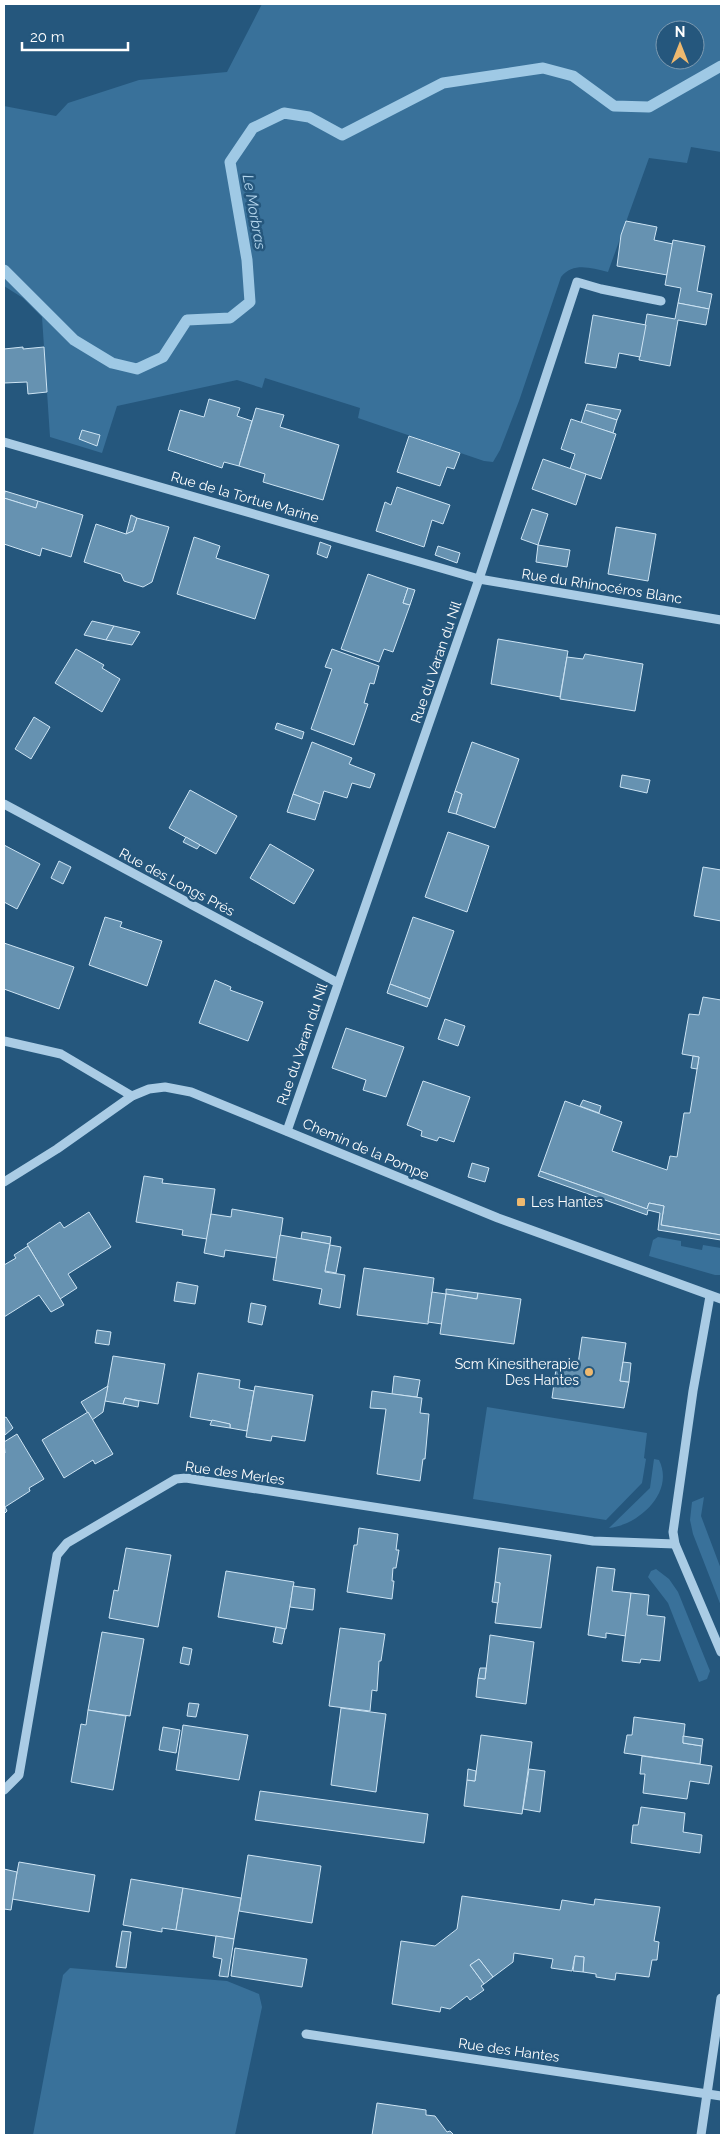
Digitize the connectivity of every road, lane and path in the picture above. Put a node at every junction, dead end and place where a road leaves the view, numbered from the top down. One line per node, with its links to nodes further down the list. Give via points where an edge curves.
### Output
1 (661, 301): 3 (street, Rue du Varan du Nil, via 577,282)
2 (4, 442): 3 (street, Rue de la Tortue Marine)
3 (479, 580): 4 (street, Rue du Rhinocéros Blanc); 6 (street, Rue du Varan du Nil)
4 (721, 620)
5 (4, 804): 6 (street, Rue des Longs Prés)
6 (338, 983): 9 (street, Rue du Varan du Nil)
7 (4, 1041): 8 (street, via 60,1054)
8 (132, 1096): 9 (street, Chemin de la Pompe, via 165,1087 191,1092); 10 (street, Chemin de la Pompe)
9 (287, 1131): 11 (street, Chemin de la Pompe, via 498,1218)
10 (4, 1182)
11 (710, 1296): 12 (street, Chemin de la Pompe); 13 (street, via 673,1523)
12 (721, 1298)
13 (675, 1544): 14 (street); 15 (street, Rue des Merles, via 593,1541 176,1479 67,1543 57,1554 20,1775)
14 (721, 1652)
15 (4, 1790)
16 (721, 1998): 18 (street)
17 (306, 2034): 18 (street, Rue des Hantes)
18 (708, 2093): 19 (street, Rue des Hantes); 20 (street)
19 (721, 2096)
20 (701, 2135)

